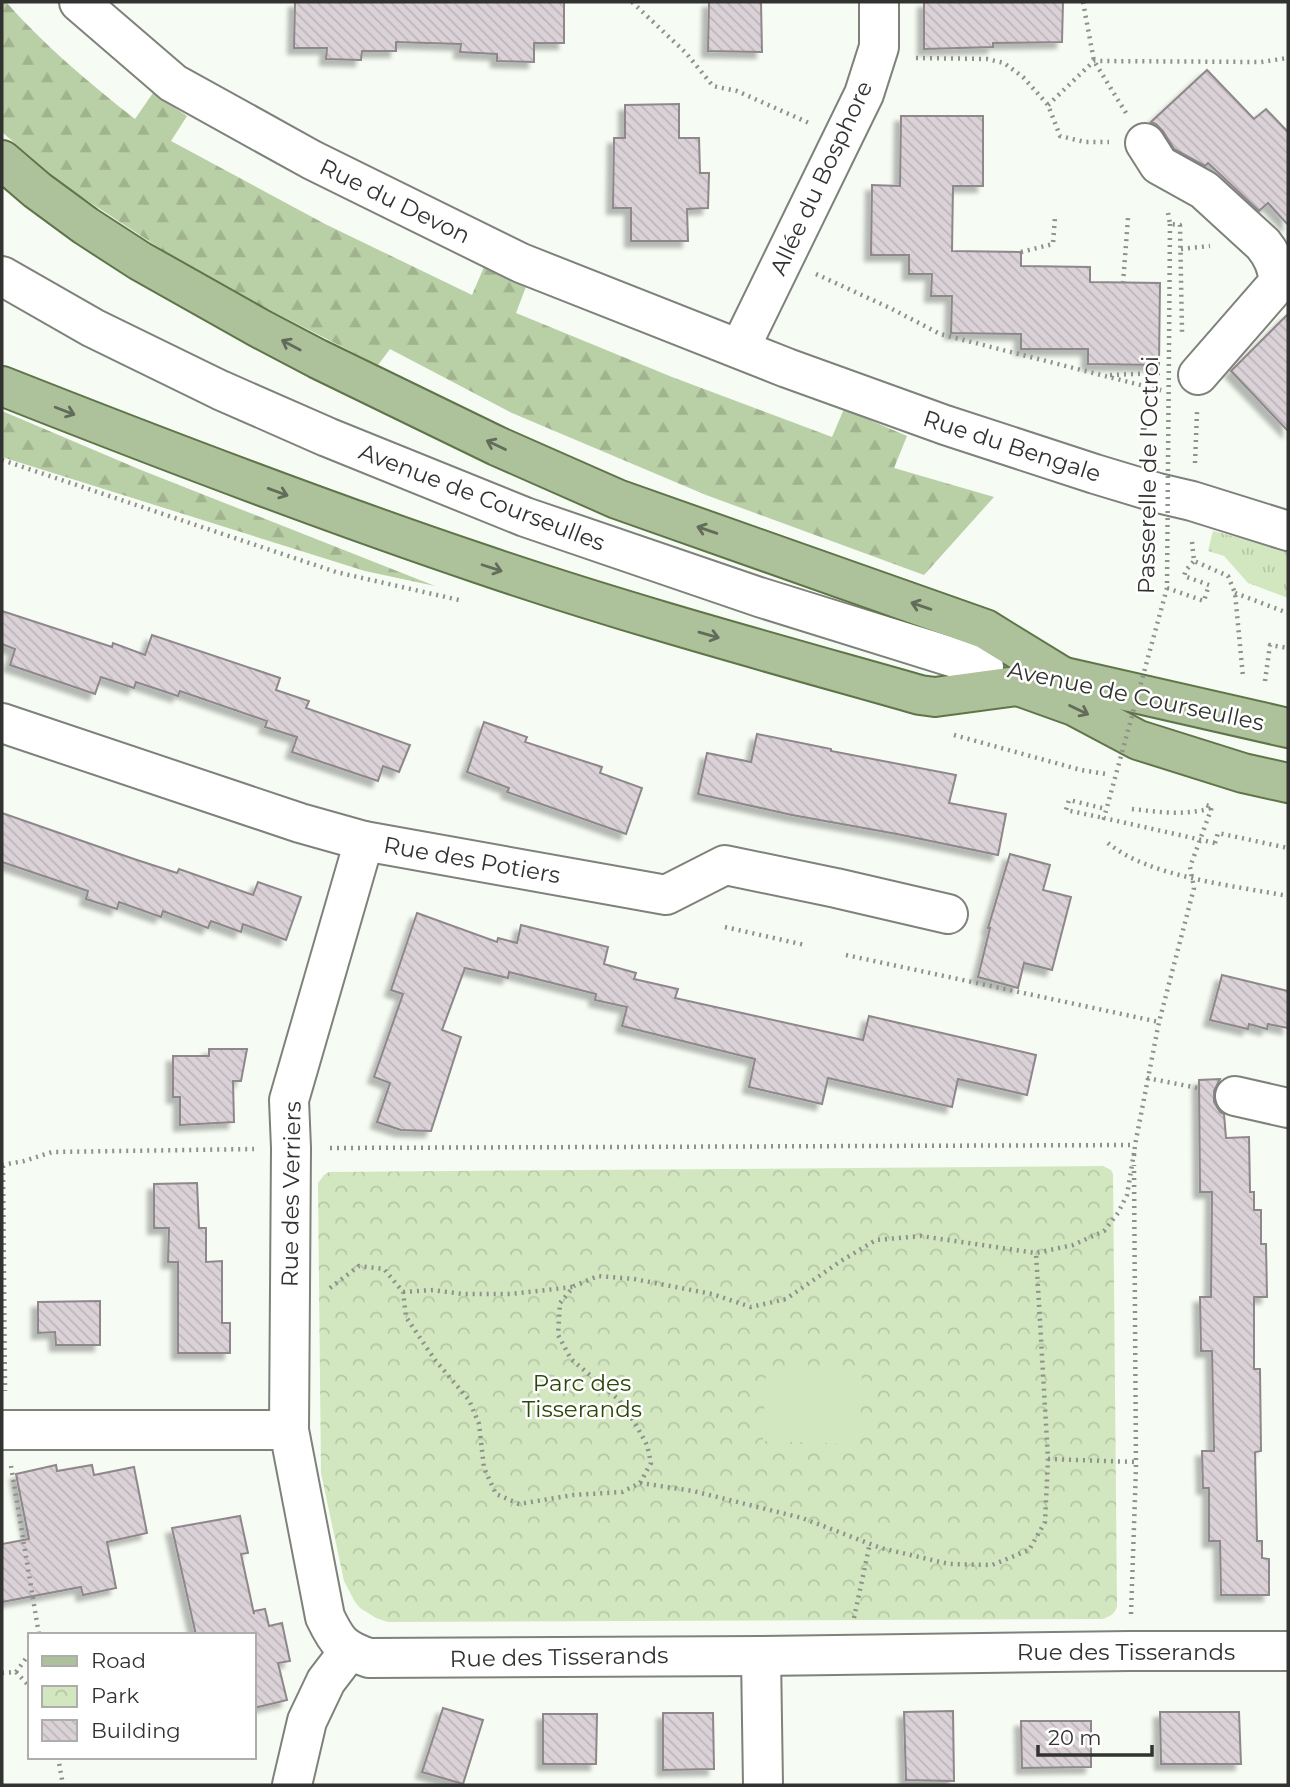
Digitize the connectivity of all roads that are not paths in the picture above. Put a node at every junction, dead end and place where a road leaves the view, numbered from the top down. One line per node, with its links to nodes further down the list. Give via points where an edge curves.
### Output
1 (79, 2): 7 (street, Rue du Devon, via 173,83 312,160 521,263)
2 (879, 2): 7 (street, Allée du Bosphore, via 879,47 864,94)
3 (1145, 143): 6 (street, via 1159,165 1204,190 1263,244)
4 (2, 160): 12 (main road, one-way to 4, via 985,629 617,499 318,359 140,261 86,226)
5 (2, 276): 11 (street, Avenue de Courseulles, via 93,328 220,390 525,517)
6 (1284, 282): 8 (street)
7 (740, 348): 10 (street, Rue du Bengale, via 1027,453)
8 (1190, 384)
9 (2, 386): 11 (main road, one-way to 11, via 198,463 478,563 681,627 920,695 935,697)
10 (1288, 531)
11 (1000, 676): 12 (main road, Avenue de Courseulles, via 1024,668); 15 (main road, Avenue de Courseulles, one-way to 15, via 1074,706 1138,740)
12 (1063, 677): 14 (main road, Avenue de Courseulles)
13 (2, 723): 16 (street, Rue des Potiers)
14 (1288, 728)
15 (1288, 783)
16 (364, 841): 17 (street, Rue des Potiers, via 666,895 725,865); 20 (street, Rue des Verriers, via 289,1100)
17 (948, 914)
18 (1236, 1096): 19 (street)
19 (1288, 1108)
20 (289, 1430): 21 (street); 22 (street, via 325,1617 334,1636)
21 (6, 1447)
22 (349, 1651): 24 (street, Rue des Tisserands, via 369,1658 397,1659); 25 (street, via 326,1681 307,1721)
23 (1288, 1651): 24 (street, Rue des Tisserands)
24 (761, 1656): 26 (street)
25 (292, 1785)
26 (763, 1785)

